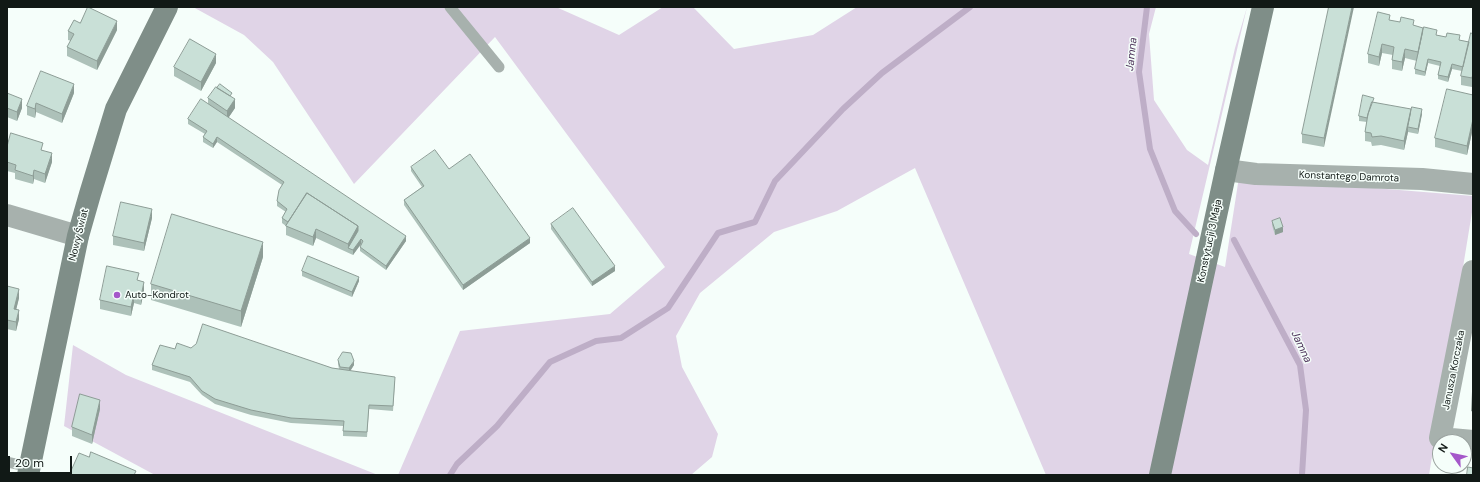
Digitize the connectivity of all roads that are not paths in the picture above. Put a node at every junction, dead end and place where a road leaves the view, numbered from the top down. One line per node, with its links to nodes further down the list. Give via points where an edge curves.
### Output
1 (167, 7): 8 (street, Nowy Świat, via 116,109)
2 (450, 7): 4 (lane)
3 (1262, 7): 5 (street, Konstytucji 3 Maja)
4 (499, 67)
5 (1226, 170): 6 (street, Konstantego Damrota, via 1256,174 1422,179); 13 (street, Konstytucji 3 Maja)
6 (1473, 184)
7 (7, 215): 8 (street)
8 (78, 236): 12 (street, Nowy Świat)
9 (1473, 271): 10 (street, Janusza Korczaka, via 1440,438)
10 (1473, 441)
11 (7, 462): 12 (lane)
12 (29, 471)
13 (1160, 475)

